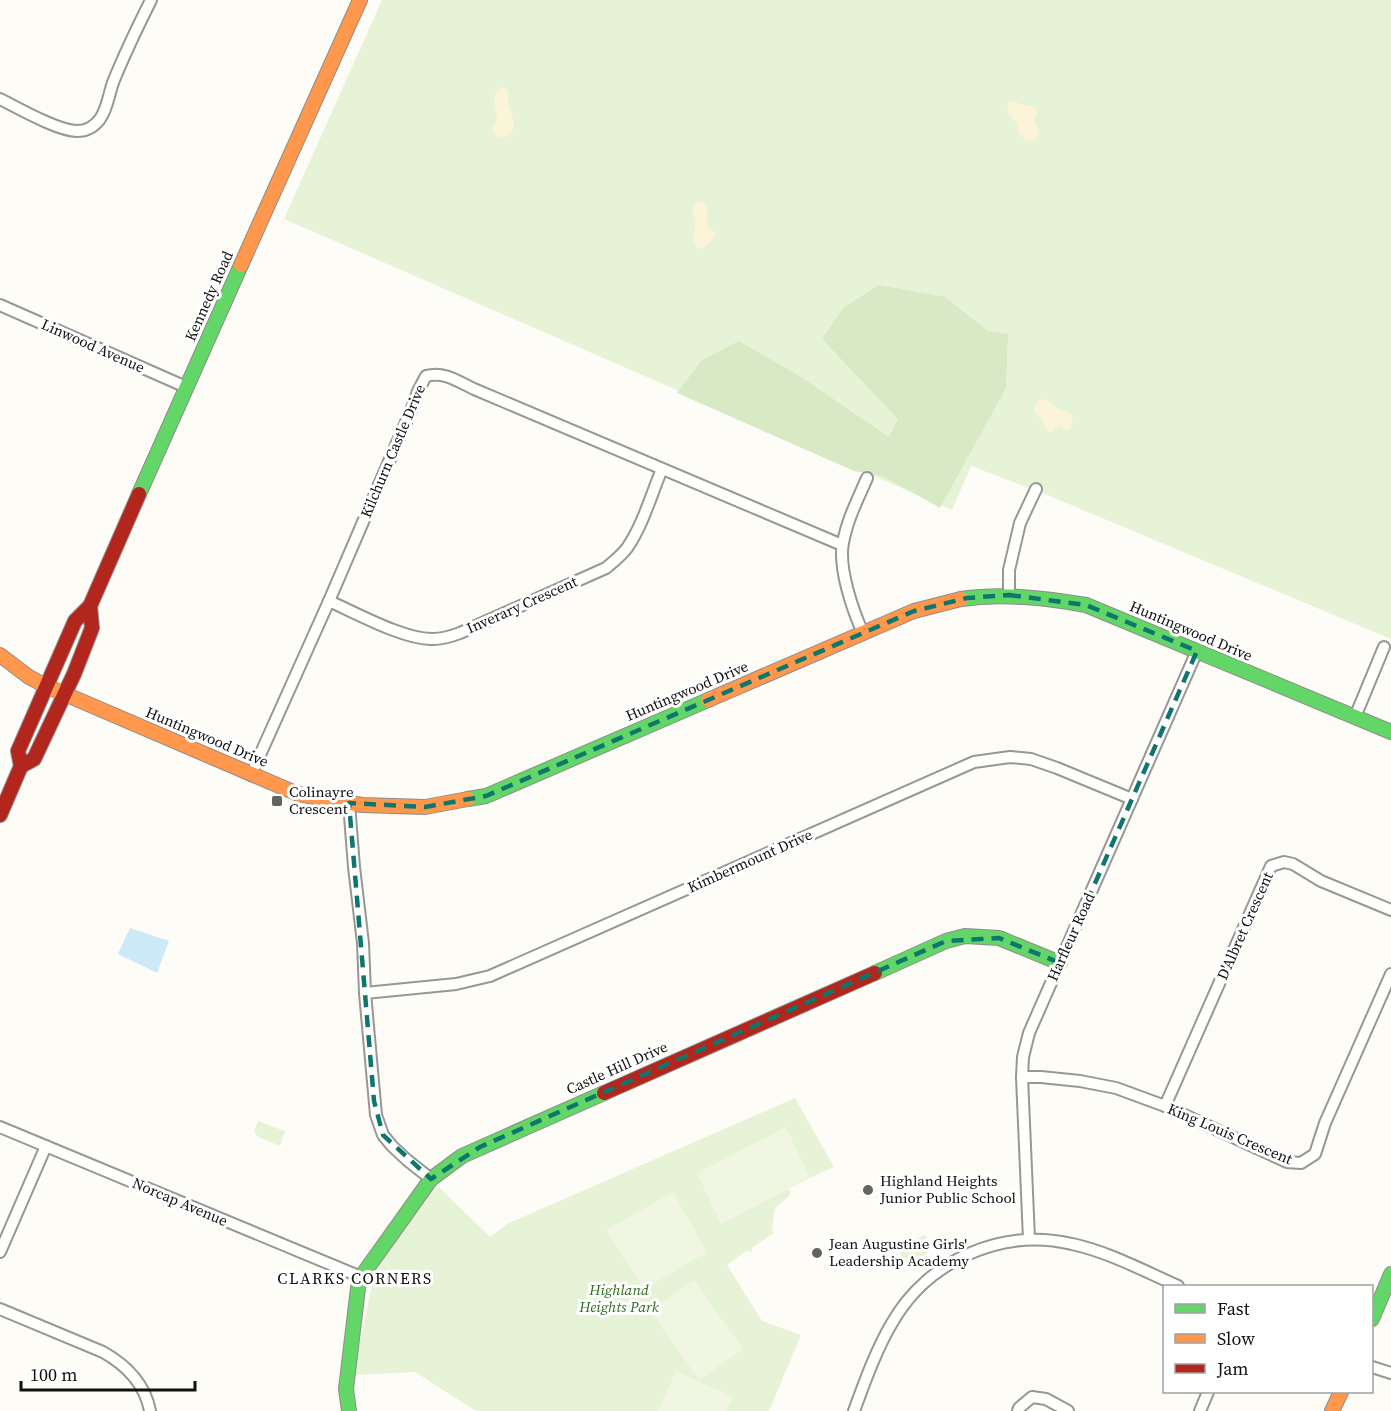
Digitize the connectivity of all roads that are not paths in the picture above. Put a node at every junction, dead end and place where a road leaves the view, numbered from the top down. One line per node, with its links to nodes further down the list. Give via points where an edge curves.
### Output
1 (151, 0): 3 (street, via 124,54 102,116 93,126 85,131 63,129)
2 (360, 0): 5 (street, Kennedy Road)
3 (0, 99)
4 (0, 304): 5 (street, Linwood Avenue)
5 (186, 387): 12 (street, Kennedy Road)
6 (662, 469): 9 (street, Kilchurn Castle Drive); 11 (street, Inverary Crescent, via 628,547 606,568 460,633 422,639); 11 (street, Kilchurn Castle Drive, via 449,377 426,376)
7 (867, 478): 9 (street)
8 (1036, 489): 10 (street, via 1020,523 1008,570)
9 (842, 545): 13 (street, via 851,602)
10 (1009, 595): 13 (street, Huntingwood Drive, via 967,598 914,611); 15 (street, Huntingwood Drive, via 1086,605)
11 (329, 601): 22 (street, Kilchurn Castle Drive)
12 (90, 606): 17 (street, Kennedy Road, via 75,621); 18 (street, Kennedy Road, via 92,628)
13 (863, 633): 24 (street, Huntingwood Drive, via 486,796 426,807)
14 (1384, 646): 19 (street)
15 (1197, 651): 19 (street, Huntingwood Drive); 23 (street, Harfleur Road)
16 (0, 655): 17 (street, Huntingwood Drive)
17 (46, 686): 18 (street, Huntingwood Drive); 21 (street, Kennedy Road, via 18,751)
18 (65, 694): 21 (street, Kennedy Road, via 34,759); 22 (street, Huntingwood Drive)
19 (1355, 717): 20 (street, Huntingwood Drive)
20 (1391, 732)
21 (21, 766): 25 (street, Kennedy Road)
22 (251, 775): 24 (street, Huntingwood Drive, via 298,794)
23 (1132, 799): 27 (street, Harfleur Road); 29 (street, Kimbermount Drive, via 1031,759 1010,757 974,762 490,976 456,984)
24 (349, 803): 29 (street)
25 (1, 812)
26 (1391, 910): 31 (street, D'Albret Crescent, via 1293,864 1271,866)
27 (1060, 963): 30 (street, Harfleur Road, via 1029,1033); 34 (street, Castle Hill Drive, via 999,938 965,936 946,941 471,1151)
28 (1391, 974): 31 (street, King Louis Crescent, via 1318,1147 1308,1160 1287,1162)
29 (365, 993): 34 (street, via 376,1115 383,1135)
30 (1022, 1077): 31 (street, King Louis Crescent, via 1116,1088); 35 (street, Harfleur Road)
31 (1165, 1106)
32 (0, 1127): 33 (street, Norcap Avenue)
33 (46, 1146): 36 (street); 38 (street, Norcap Avenue)
34 (431, 1179): 38 (street, Castle Hill Drive)
35 (1029, 1239): 39 (street, via 1071,1244 1107,1255); 48 (street, via 994,1244 958,1259 916,1290 878,1350)
36 (0, 1252)
37 (1391, 1274): 41 (street)
38 (361, 1277): 47 (street, Castle Hill Drive, via 346,1389)
39 (1174, 1285)
40 (0, 1309): 46 (street, via 115,1359 134,1377)
41 (1373, 1314)
42 (1373, 1368): 43 (street)
43 (1391, 1373)
44 (1208, 1393): 51 (street)
45 (1341, 1393): 52 (street)
46 (150, 1411)
47 (349, 1411)
48 (854, 1411)
49 (1018, 1411): 50 (street, via 1032,1396)
50 (1068, 1411)
51 (1200, 1411)
52 (1332, 1411)

